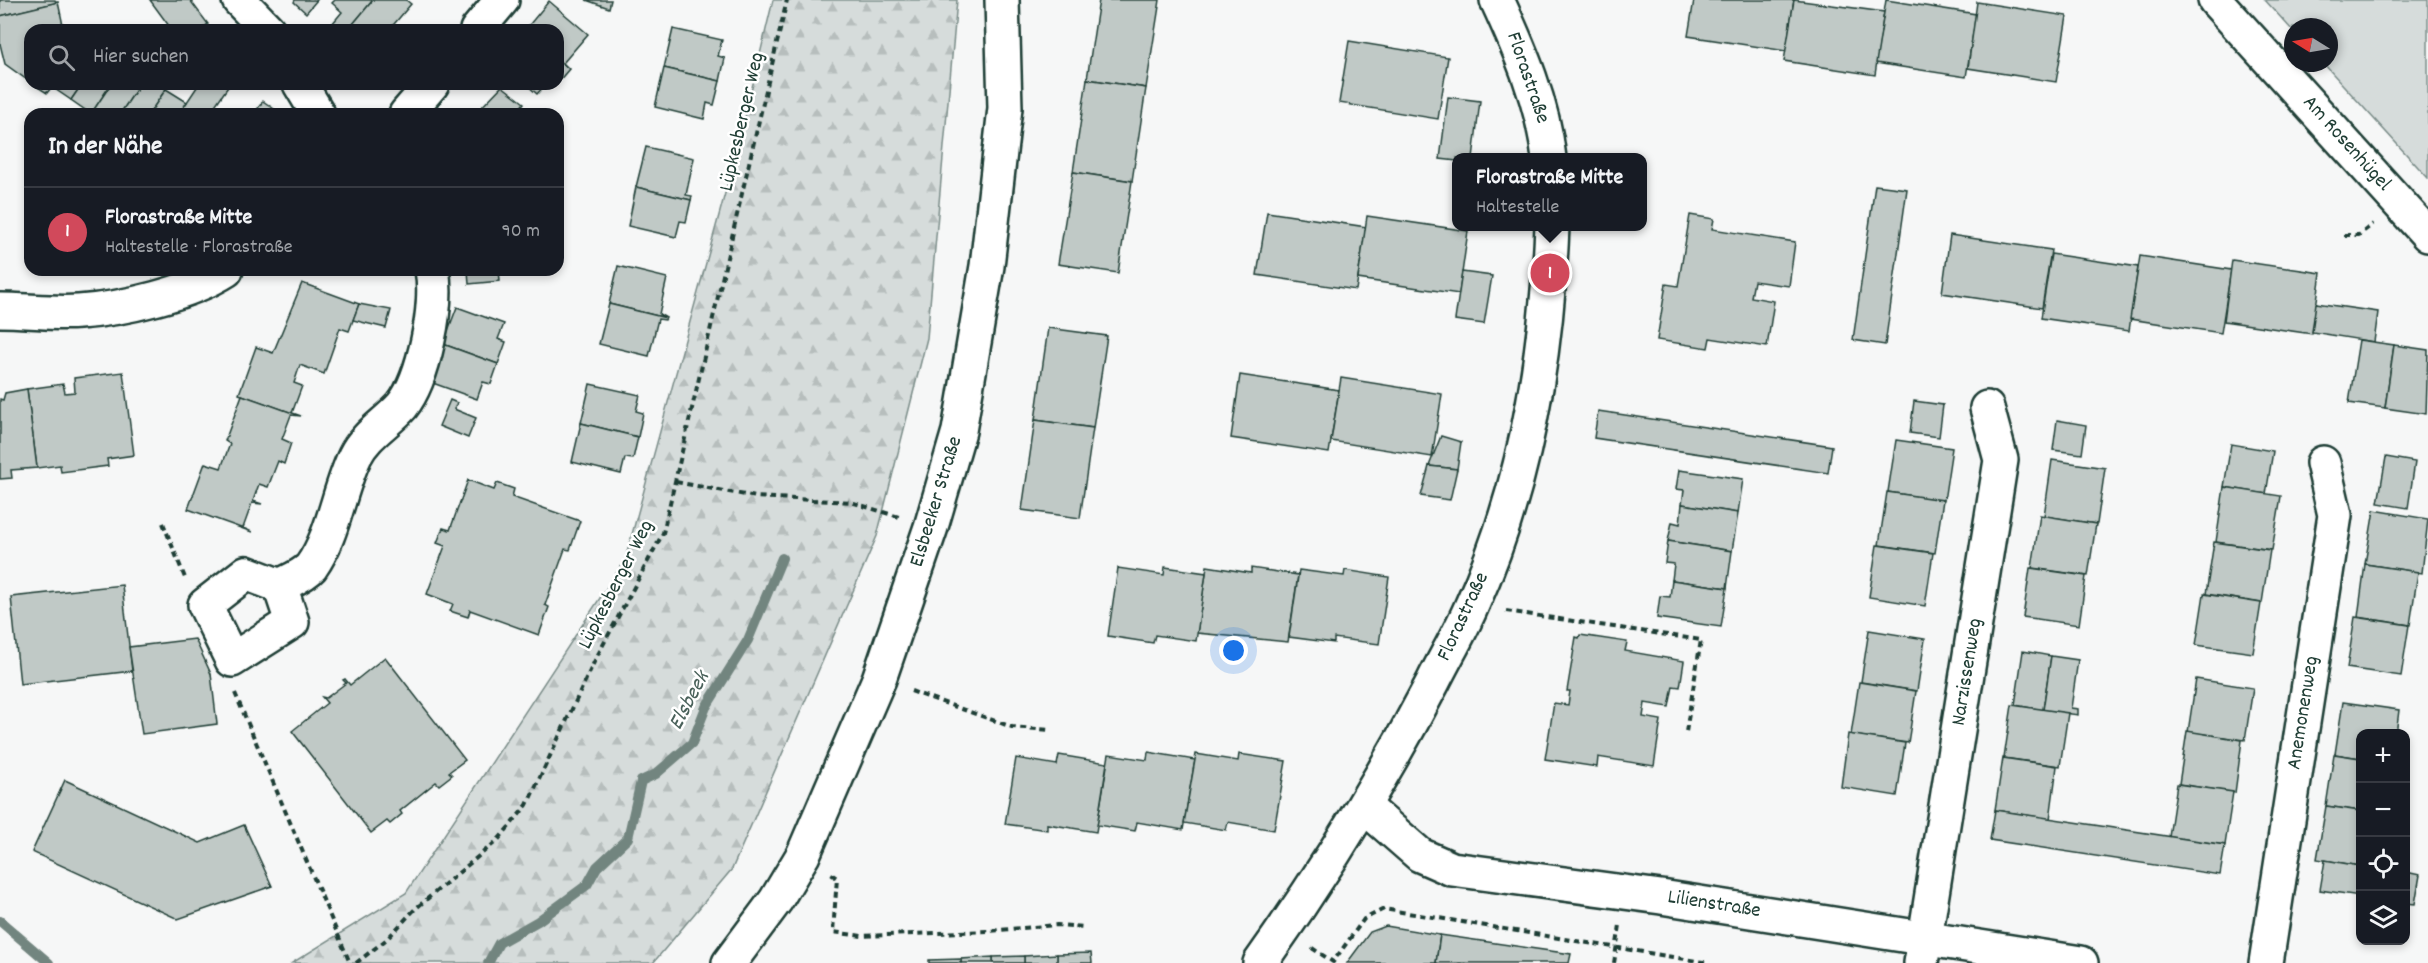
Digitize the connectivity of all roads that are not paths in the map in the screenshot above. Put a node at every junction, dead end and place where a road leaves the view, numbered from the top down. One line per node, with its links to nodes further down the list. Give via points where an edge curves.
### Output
1 (239, 0): 6 (street)
2 (502, 0): 7 (street)
3 (1002, 0): 23 (street, Elsbeeker Straße, via 1005,108 987,266 959,431 879,679 803,855 776,900)
4 (1497, 0): 12 (street, Florastraße, via 1545,124)
5 (2215, 0): 14 (street, Am Rosenhügel)
6 (262, 24)
7 (482, 24)
8 (304, 90): 10 (street)
9 (427, 90): 11 (street)
10 (314, 108)
11 (411, 108)
12 (1548, 153)
13 (1552, 231): 21 (street, Florastraße, via 1549,285 1526,433 1509,502 1472,606)
14 (2428, 235)
15 (216, 276): 17 (street, via 144,300 80,312)
16 (432, 276): 20 (street, via 434,312 413,386 402,406 356,455 310,568)
17 (0, 310)
18 (1987, 408): 22 (street, Narzissenweg, via 2001,460)
19 (2323, 463): 26 (street, Anemonenweg, via 2335,514)
20 (280, 586): 20 (street, via 246,573 205,605 232,660 292,621)
21 (1365, 807): 22 (street, Lilienstraße, via 1420,855 1452,869); 24 (street, Florastraße)
22 (1924, 951): 25 (street, Lilienstraße)
23 (729, 963)
24 (1260, 963)
25 (2081, 963)
26 (2266, 963)

